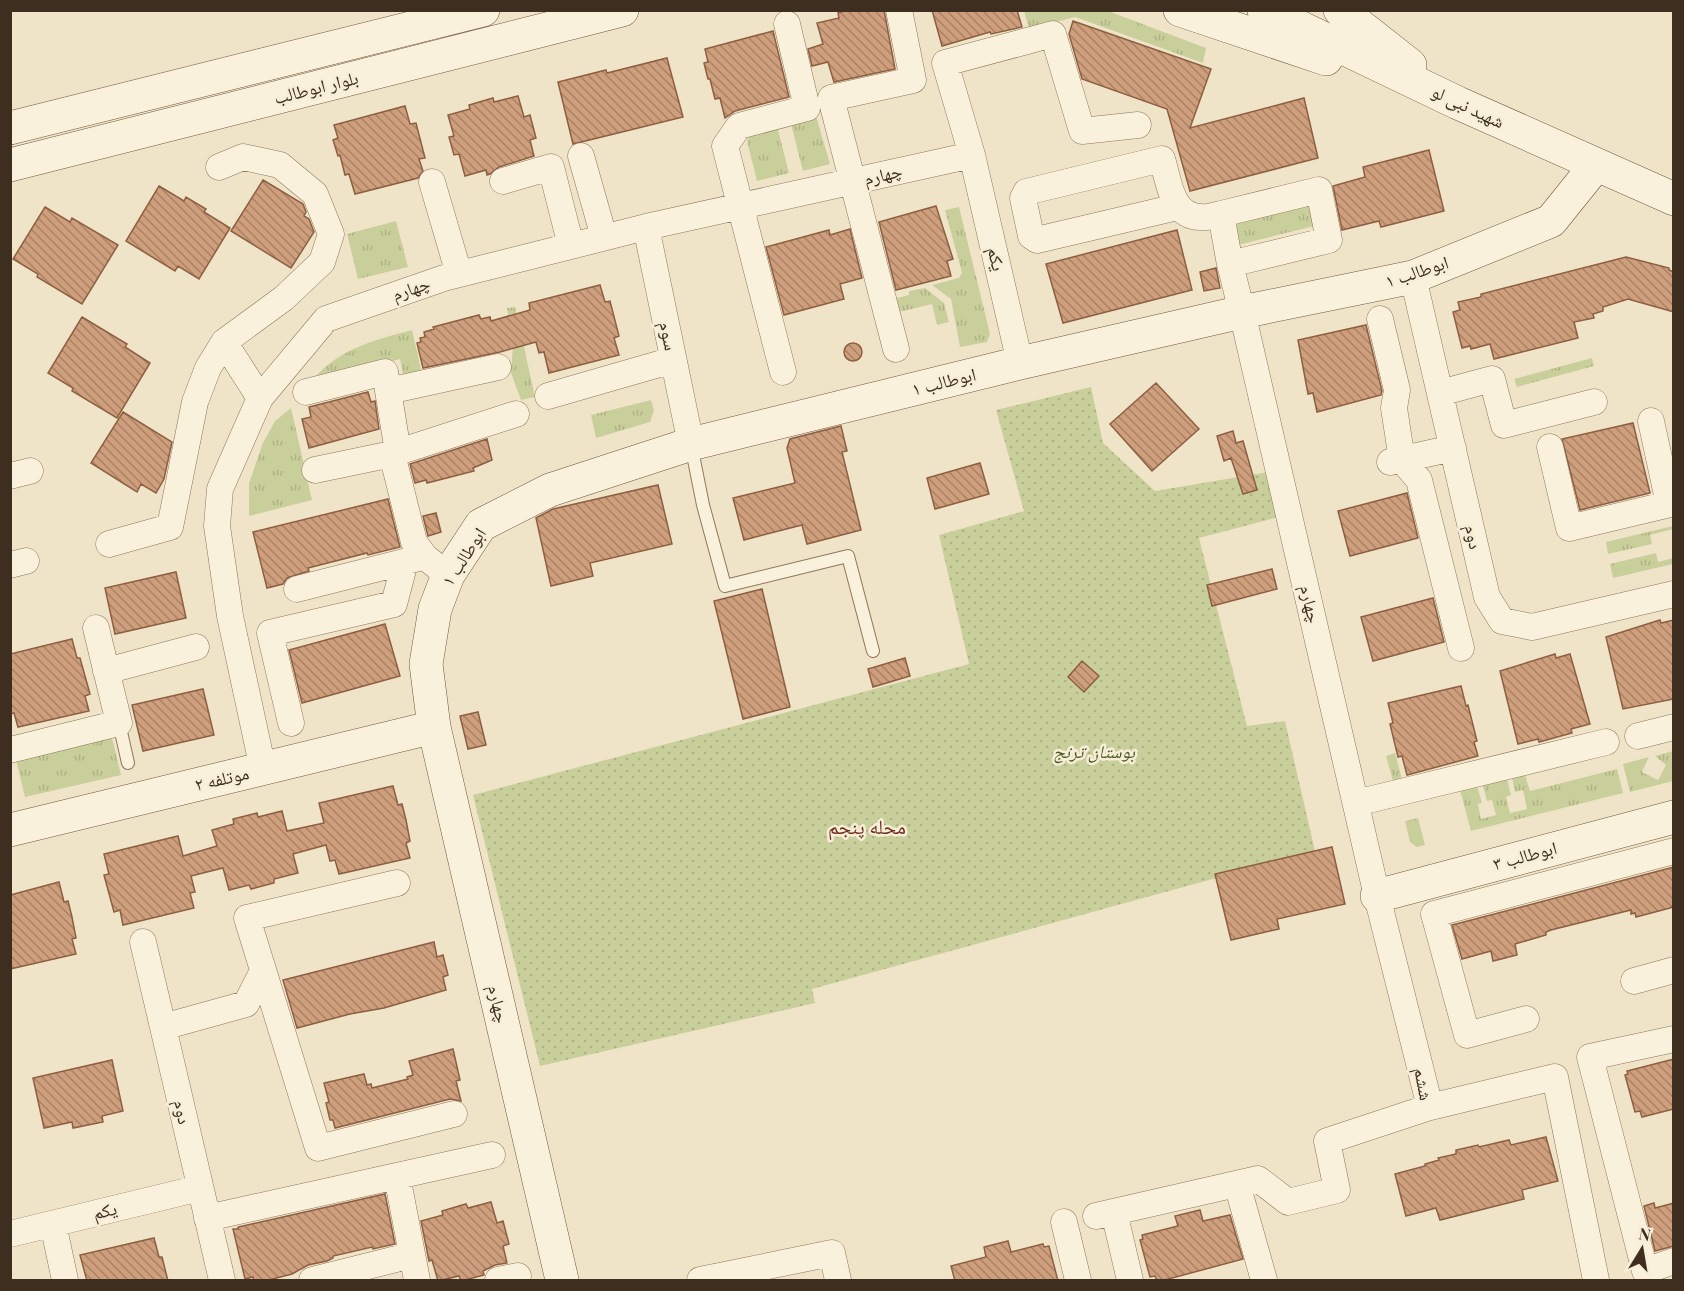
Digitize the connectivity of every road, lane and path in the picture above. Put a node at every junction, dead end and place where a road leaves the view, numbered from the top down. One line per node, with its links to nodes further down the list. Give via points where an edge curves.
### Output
1 (483, 10): 10 (street, بلوار ابوطالب)
2 (622, 10): 13 (street, بلوار ابوطالب)
3 (899, 10): 17 (street, via 913,80 831,98)
4 (1180, 10): 8 (street)
5 (1264, 10): 8 (street, شهید نبی لو)
6 (1340, 10): 8 (street)
7 (787, 24): 20 (street, via 807,108 739,126 725,146)
8 (1458, 103): 14 (street, شهید نبی لو)
9 (1138, 125): 11 (street, یکم, via 1082,131 1053,34 945,63)
10 (10, 129)
11 (972, 155): 17 (street, چهارم); 34 (street, یکم)
12 (581, 156): 24 (street)
13 (10, 165)
14 (1596, 165): 19 (street, شهید نبی لو); 28 (street, ابوطالب ۱, via 1551,221)
15 (219, 167): 31 (street, via 243,157 280,165 315,194 331,234 322,262 284,298)
16 (503, 181): 25 (street, via 551,167)
17 (854, 181): 20 (street, چهارم); 32 (street)
18 (432, 182): 27 (street)
19 (1674, 199)
20 (740, 206): 23 (street, چهارم); 36 (street)
21 (1177, 207): 21 (street, via 1162,159 1026,192 1023,198 1031,236 1037,240); 22 (street, via 1201,218)
22 (1221, 214): 26 (street, چهارم); 26 (street, via 1319,190 1329,240)
23 (646, 227): 24 (street, چهارم); 33 (street, سوم)
24 (604, 237): 25 (street, چهارم)
25 (571, 246): 27 (street, چهارم)
26 (1230, 264): 29 (street, چهارم)
27 (459, 274): 41 (street, چهارم, via 326,319)
28 (1413, 278): 29 (street, ابوطالب ۱); 39 (street, دوم)
29 (1242, 312): 34 (street, ابوطالب ۱); 70 (street, چهارم)
30 (1380, 319): 49 (street, via 1397,390)
31 (224, 342): 41 (street); 52 (street, via 195,402 170,527)
32 (896, 349)
33 (673, 360): 40 (street); 45 (street, سوم)
34 (1020, 363): 45 (street, ابوطالب ۱)
35 (498, 367): 37 (street)
36 (783, 372)
37 (388, 391): 38 (street, via 385,372); 48 (street)
38 (306, 392)
39 (1440, 393): 42 (street, via 1492,379 1504,425); 47 (street, دوم)
40 (548, 396)
41 (260, 398): 69 (street, چهارم, via 220,489 217,526 230,616)
42 (1594, 402)
43 (516, 414): 48 (street)
44 (1651, 421): 51 (street)
45 (691, 444): 53 (street, ابوطالب ۱, via 550,490 481,525); 59 (lane, via 725,586 848,556)
46 (1550, 447): 51 (street, via 1569,528)
47 (1453, 448): 49 (street); 55 (street, دوم, via 1487,597 1502,621 1532,627)
48 (395, 453): 50 (street); 53 (street, via 414,542)
49 (1396, 461): 58 (street, via 1419,480)
50 (315, 470)
51 (1671, 504)
52 (109, 544)
53 (426, 564): 54 (street); 62 (street, via 394,604 270,633); 63 (street, ابوطالب ۱, via 435,609 426,664)
54 (297, 589)
55 (1674, 594)
56 (96, 628): 60 (street)
57 (196, 647): 60 (street)
58 (1461, 648)
59 (873, 651)
60 (106, 671): 61 (street)
61 (119, 723): 67 (street); 68 (lane)
62 (291, 723)
63 (434, 727): 69 (street, موتلفه ۲); 99 (street, چهارم)
64 (1674, 727): 65 (street)
65 (1638, 736)
66 (1605, 742): 70 (street)
67 (10, 750)
68 (128, 763)
69 (263, 769): 72 (street, موتلفه ۲)
70 (1356, 803): 75 (street, چهارم)
71 (1674, 817): 75 (street, ابوطالب ۳)
72 (10, 830)
73 (1674, 851): 80 (street, via 1434,914 1467,1035)
74 (398, 883): 78 (street, via 247,918)
75 (1377, 896): 83 (street, ششم)
76 (143, 942): 81 (street, دوم)
77 (1674, 970): 79 (street)
78 (263, 971): 81 (street, via 246,1004); 84 (street, via 318,1148)
79 (1634, 981)
80 (1526, 1019)
81 (163, 1027): 88 (street, دوم)
82 (1674, 1039): 94 (street, via 1590,1057 1645,1271)
83 (1430, 1107): 87 (street, ششم, via 1327,1141 1337,1190 1288,1202 1258,1179); 105 (street, via 1555,1077)
84 (454, 1114)
85 (492, 1155): 86 (street)
86 (397, 1176): 89 (street); 93 (street)
87 (1237, 1184): 103 (street, via 1105,1214); 104 (street)
88 (200, 1188): 89 (street, دوم); 91 (street, یکم)
89 (207, 1218): 96 (street, دوم)
90 (1064, 1222): 102 (street)
91 (53, 1224): 92 (street, یکم); 95 (street)
92 (10, 1234)
93 (412, 1255): 97 (street); 98 (street)
94 (1674, 1261)
95 (65, 1281)
96 (222, 1281)
97 (312, 1281)
98 (417, 1281)
99 (562, 1281)
100 (700, 1281): 101 (street, via 832,1253)
101 (838, 1281)
102 (1078, 1281)
103 (1130, 1281)
104 (1264, 1281)
105 (1596, 1281)

